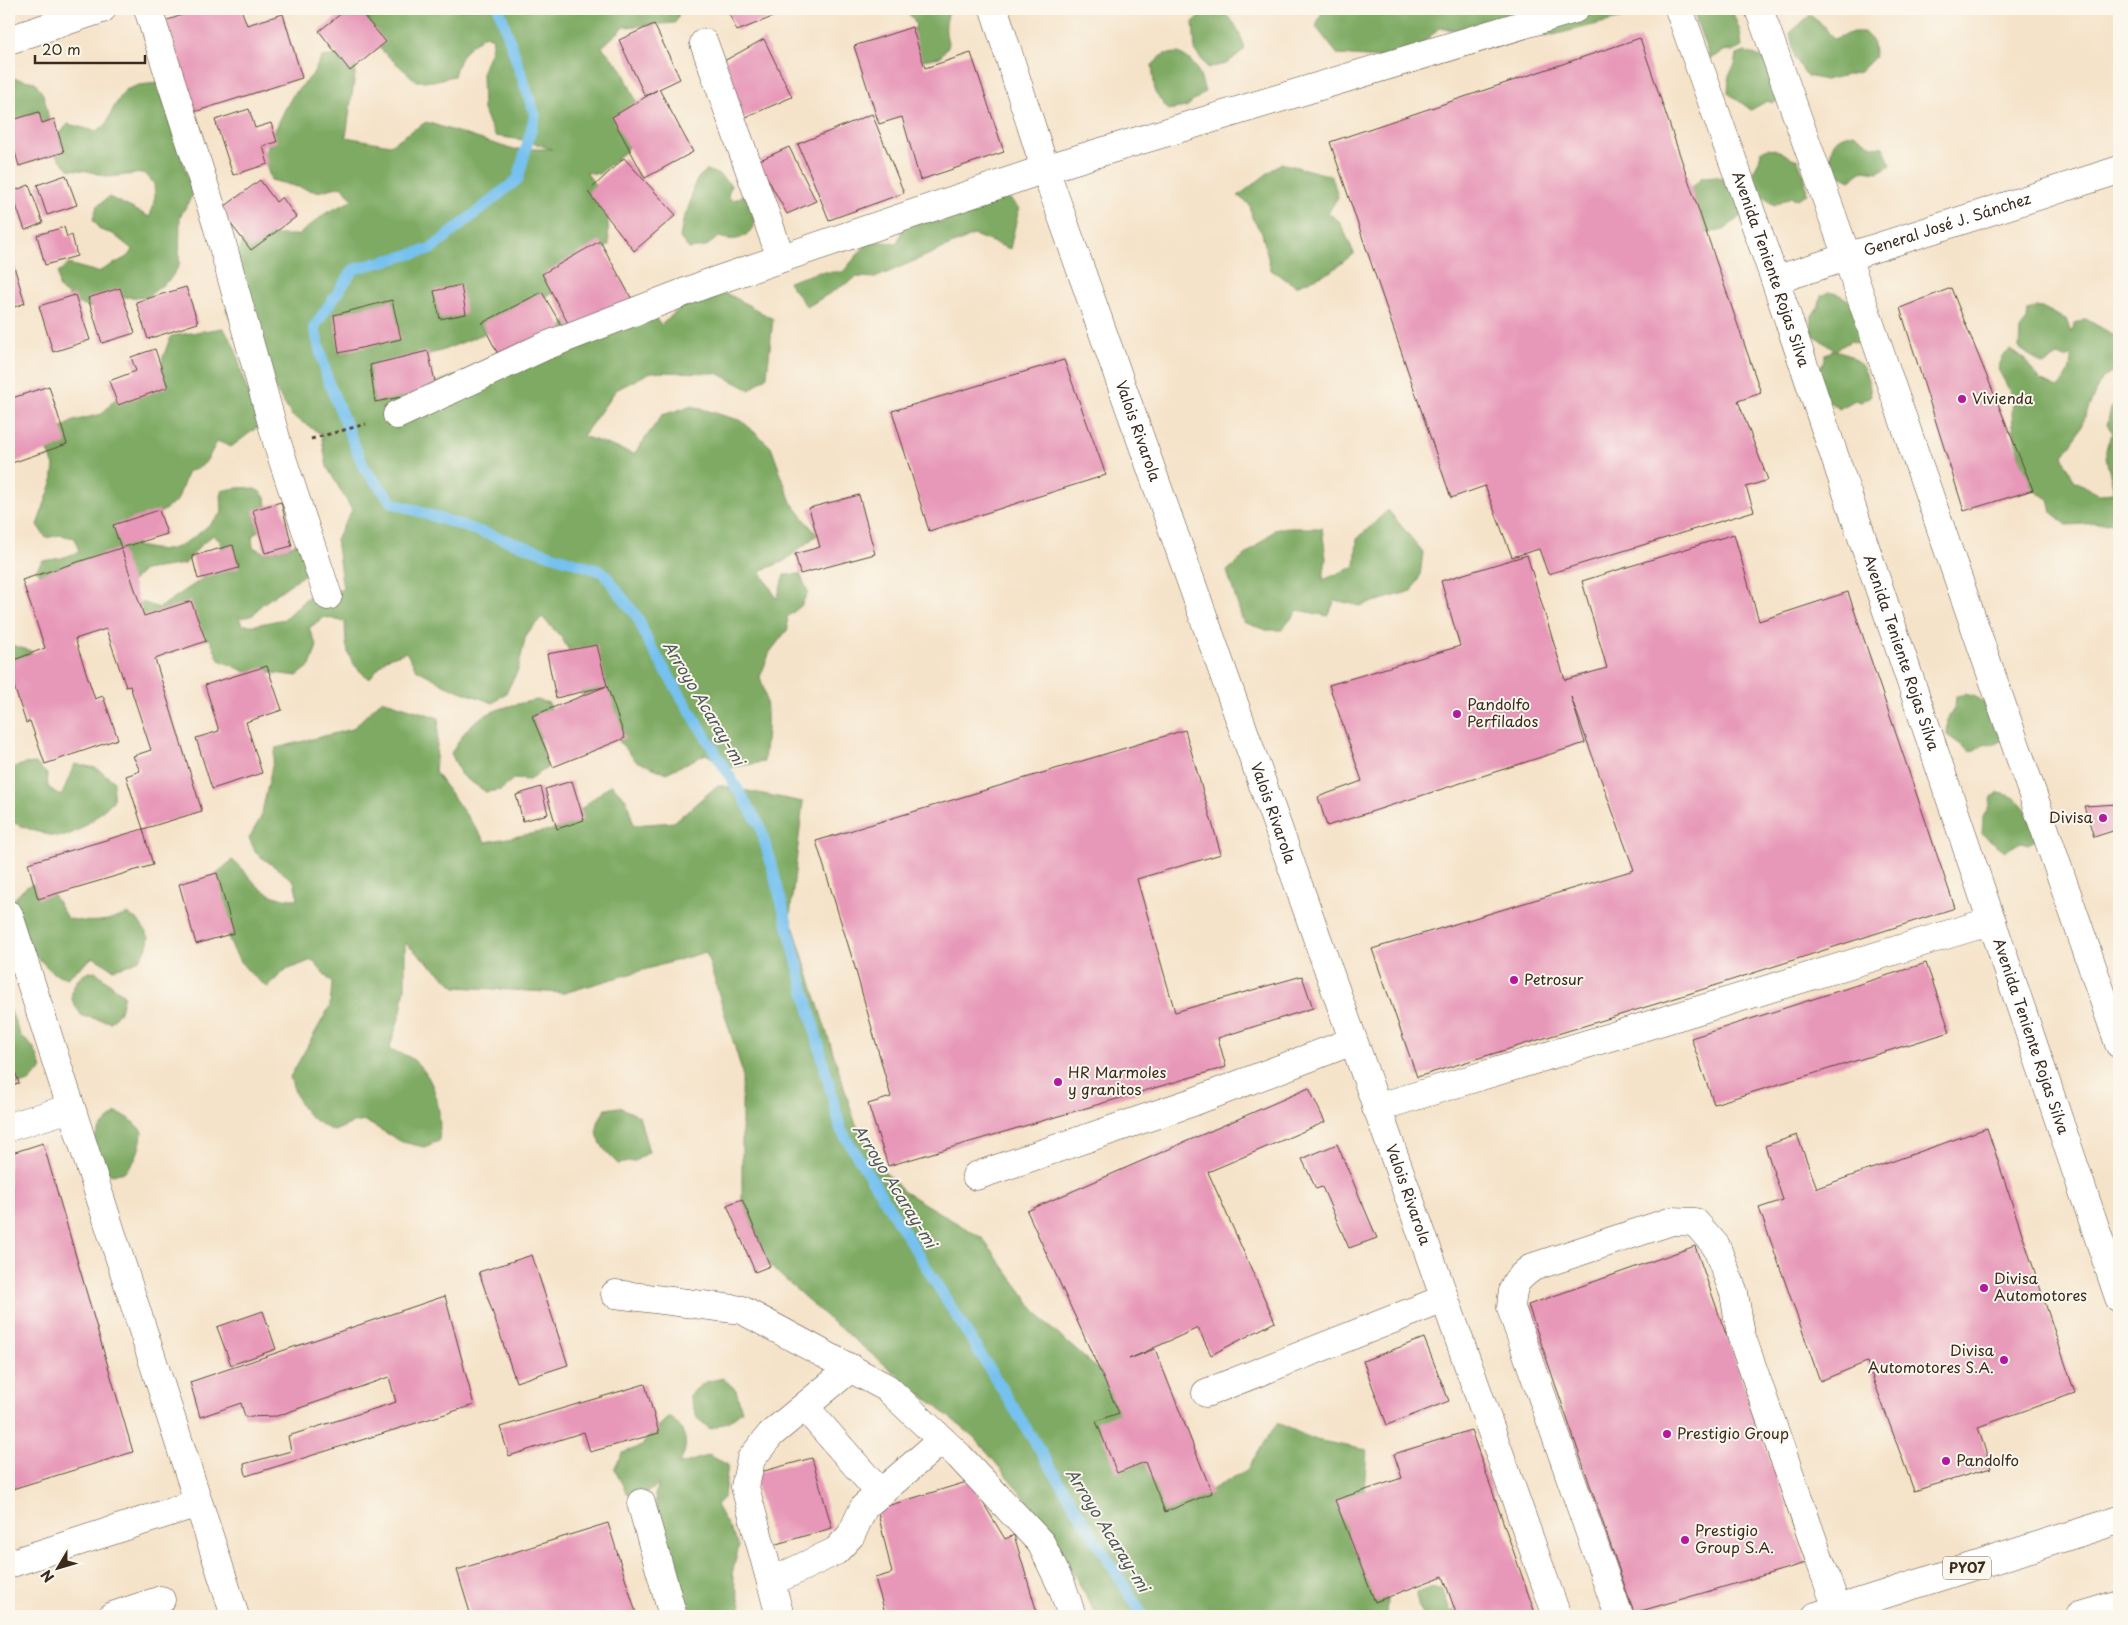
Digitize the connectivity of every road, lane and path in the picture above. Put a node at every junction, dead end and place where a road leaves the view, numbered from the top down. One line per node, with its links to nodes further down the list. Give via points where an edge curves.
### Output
1 (102, 9): 7 (main road)
2 (148, 9): 16 (main road, via 217,225 280,448)
3 (994, 9): 9 (main road, Valois Rivarola)
4 (1575, 9): 9 (main road)
5 (1679, 9): 13 (main road, Avenida Teniente Rojas Silva)
6 (1759, 9): 11 (main road)
7 (9, 40)
8 (704, 43): 12 (main road)
9 (1045, 170): 12 (main road); 20 (main road, Valois Rivarola)
10 (2119, 170): 11 (main road, General José J. Sánchez)
11 (1847, 257): 13 (main road, General José J. Sánchez); 19 (main road)
12 (782, 258): 14 (main road, via 543,348)
13 (1775, 280): 18 (main road, Avenida Teniente Rojas Silva)
14 (385, 419): 15 (path)
15 (302, 442)
16 (328, 596)
17 (9, 915): 22 (main road)
18 (1992, 921): 23 (main road); 27 (main road, Avenida Teniente Rojas Silva)
19 (2114, 1009): 21 (main road)
20 (1353, 1041): 23 (main road, Valois Rivarola); 25 (main road, via 1193,1102)
21 (2119, 1044)
22 (71, 1108): 24 (main road); 34 (main road)
23 (1376, 1108): 28 (main road, Valois Rivarola)
24 (9, 1127)
25 (976, 1176)
26 (615, 1294): 29 (main road, via 742,1310)
27 (2119, 1298)
28 (1444, 1299): 30 (main road); 47 (main road, Valois Rivarola)
29 (852, 1368): 31 (main road); 32 (main road, via 887,1388)
30 (1206, 1393)
31 (805, 1407): 33 (main road); 38 (main road, via 771,1434 751,1459 745,1487)
32 (942, 1440): 33 (main road); 46 (main road, via 1041,1543)
33 (880, 1493): 38 (main road, via 864,1506 852,1535 836,1551)
34 (198, 1503): 37 (main road); 43 (main road)
35 (641, 1503): 44 (main road)
36 (2119, 1520): 41 (main road, PY07)
37 (9, 1564)
38 (771, 1582): 45 (main road)
39 (161, 1600): 42 (main road)
40 (2119, 1604): 49 (main road)
41 (1826, 1613): 48 (main road, via 1741,1335 1734,1293 1716,1246 1696,1222 1672,1221 1533,1267 1518,1277 1513,1288 1511,1308)
42 (112, 1616)
43 (234, 1616)
44 (673, 1616)
45 (780, 1616)
46 (1072, 1616)
47 (1557, 1616)
48 (1619, 1616)
49 (2079, 1616)

